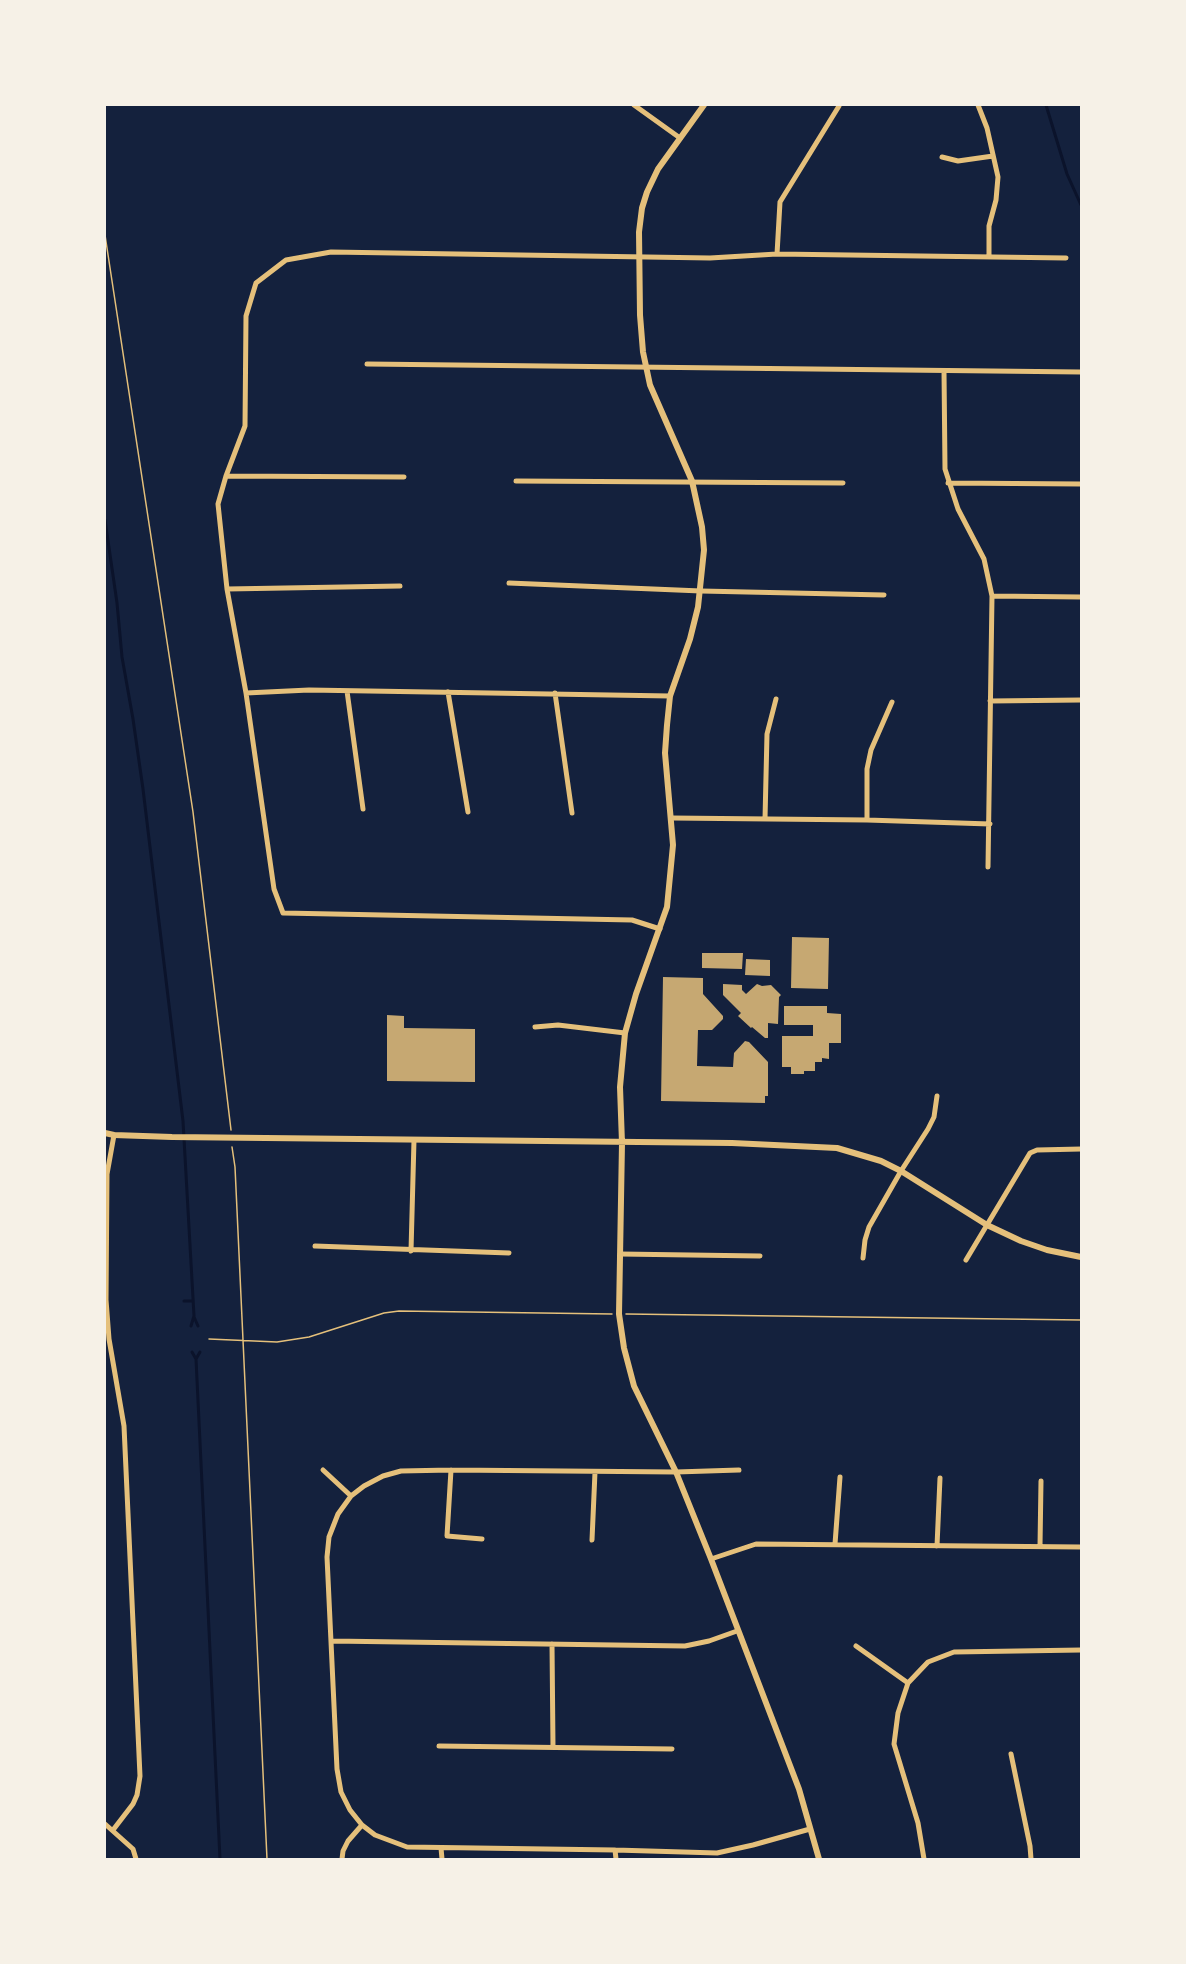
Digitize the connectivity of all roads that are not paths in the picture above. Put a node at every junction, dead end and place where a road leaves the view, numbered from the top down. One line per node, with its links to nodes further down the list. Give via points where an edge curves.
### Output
1 (634, 105): 5 (street)
2 (704, 105): 5 (street)
3 (978, 105): 6 (street)
4 (838, 106): 8 (street, via 780,202)
5 (680, 138): 10 (street, via 647,192 640,224)
6 (993, 156): 7 (street, via 958,161); 9 (street, via 998,177 989,226)
7 (942, 157)
8 (777, 254): 9 (street); 10 (street)
9 (989, 256): 11 (street)
10 (639, 257): 13 (street); 16 (street, via 331,252 286,260 256,283 246,316 245,426)
11 (1066, 258)
12 (367, 364): 13 (street)
13 (646, 368): 14 (street); 19 (street)
14 (944, 371): 15 (street); 21 (street)
15 (1081, 372)
16 (226, 476): 17 (street); 25 (street, via 218,504)
17 (404, 477)
18 (516, 481): 19 (street)
19 (692, 481): 20 (street); 26 (street, via 704,550)
20 (843, 483)
21 (948, 483): 22 (street); 28 (street, via 984,559)
22 (1081, 484)
23 (509, 583): 26 (street)
24 (400, 586): 25 (street)
25 (227, 589): 32 (street)
26 (701, 591): 27 (street); 34 (street, via 690,639)
27 (884, 595)
28 (992, 596): 29 (street); 37 (street)
29 (1081, 597)
30 (347, 691): 31 (street); 32 (street); 39 (street)
31 (448, 692): 33 (street); 40 (street)
32 (246, 693): 47 (street, via 274,889 283,913 632,920)
33 (555, 693): 34 (street); 41 (street)
34 (670, 696): 42 (street, via 665,753)
35 (776, 699): 43 (street, via 767,734)
36 (1081, 700): 37 (street)
37 (990, 701): 45 (street)
38 (892, 702): 44 (street, via 871,750)
39 (363, 809)
40 (468, 812)
41 (572, 813)
42 (672, 818): 43 (street); 47 (street, via 671,880)
43 (765, 819): 44 (street)
44 (867, 820): 45 (street)
45 (990, 824): 46 (street)
46 (988, 867)
47 (660, 929): 49 (street)
48 (535, 1027): 49 (street, via 558,1025)
49 (625, 1033): 54 (street, via 620,1087)
50 (937, 1096): 56 (street, via 934,1117)
51 (105, 1133): 52 (street)
52 (114, 1135): 53 (street); 95 (street, via 106,1174 106,1300 124,1426 140,1776 133,1804)
53 (414, 1140): 54 (street); 59 (street)
54 (622, 1143): 56 (street, via 837,1148); 61 (street)
55 (1081, 1149): 57 (street, via 1030,1153)
56 (901, 1171): 57 (street); 64 (street, via 869,1227)
57 (987, 1225): 63 (street, via 1047,1250); 65 (street)
58 (315, 1246): 59 (street)
59 (411, 1251): 60 (street)
60 (509, 1253)
61 (620, 1254): 62 (street); 70 (street, via 619,1314 624,1348 634,1386)
62 (760, 1256)
63 (1081, 1257)
64 (863, 1258)
65 (966, 1260)
66 (323, 1470): 74 (street)
67 (451, 1470): 69 (street); 74 (street, via 383,1476); 75 (street, via 447,1536)
68 (738, 1470): 70 (street)
69 (596, 1472): 70 (street); 76 (street)
70 (676, 1472): 81 (street)
71 (840, 1477): 77 (street)
72 (940, 1478): 78 (street)
73 (1041, 1481): 79 (street)
74 (351, 1496): 83 (street, via 329,1537)
75 (482, 1539)
76 (592, 1540)
77 (835, 1544): 78 (street); 81 (street, via 756,1544)
78 (937, 1546): 79 (street)
79 (1040, 1546): 80 (street)
80 (1081, 1547)
81 (711, 1559): 82 (street)
82 (737, 1631): 84 (street, via 685,1646); 94 (street, via 796,1779)
83 (331, 1641): 84 (street); 93 (street, via 336,1769 340,1792)
84 (552, 1644): 89 (street)
85 (856, 1646): 87 (street)
86 (1081, 1650): 87 (street, via 954,1652 928,1662)
87 (908, 1683): 104 (street, via 898,1713 894,1744 918,1823)
88 (439, 1746): 89 (street)
89 (553, 1746): 90 (street)
90 (672, 1749)
91 (1011, 1754): 105 (street)
92 (105, 1824): 95 (street)
93 (362, 1825): 96 (street, via 407,1848); 100 (street, via 348,1841)
94 (810, 1829): 98 (street); 103 (street)
95 (113, 1830): 99 (street, via 132,1849)
96 (441, 1848): 97 (street); 101 (street)
97 (615, 1850): 98 (street); 102 (street)
98 (717, 1856)
99 (136, 1859)
100 (342, 1859)
101 (442, 1859)
102 (616, 1859)
103 (819, 1859)
104 (924, 1859)
105 (1031, 1859)

